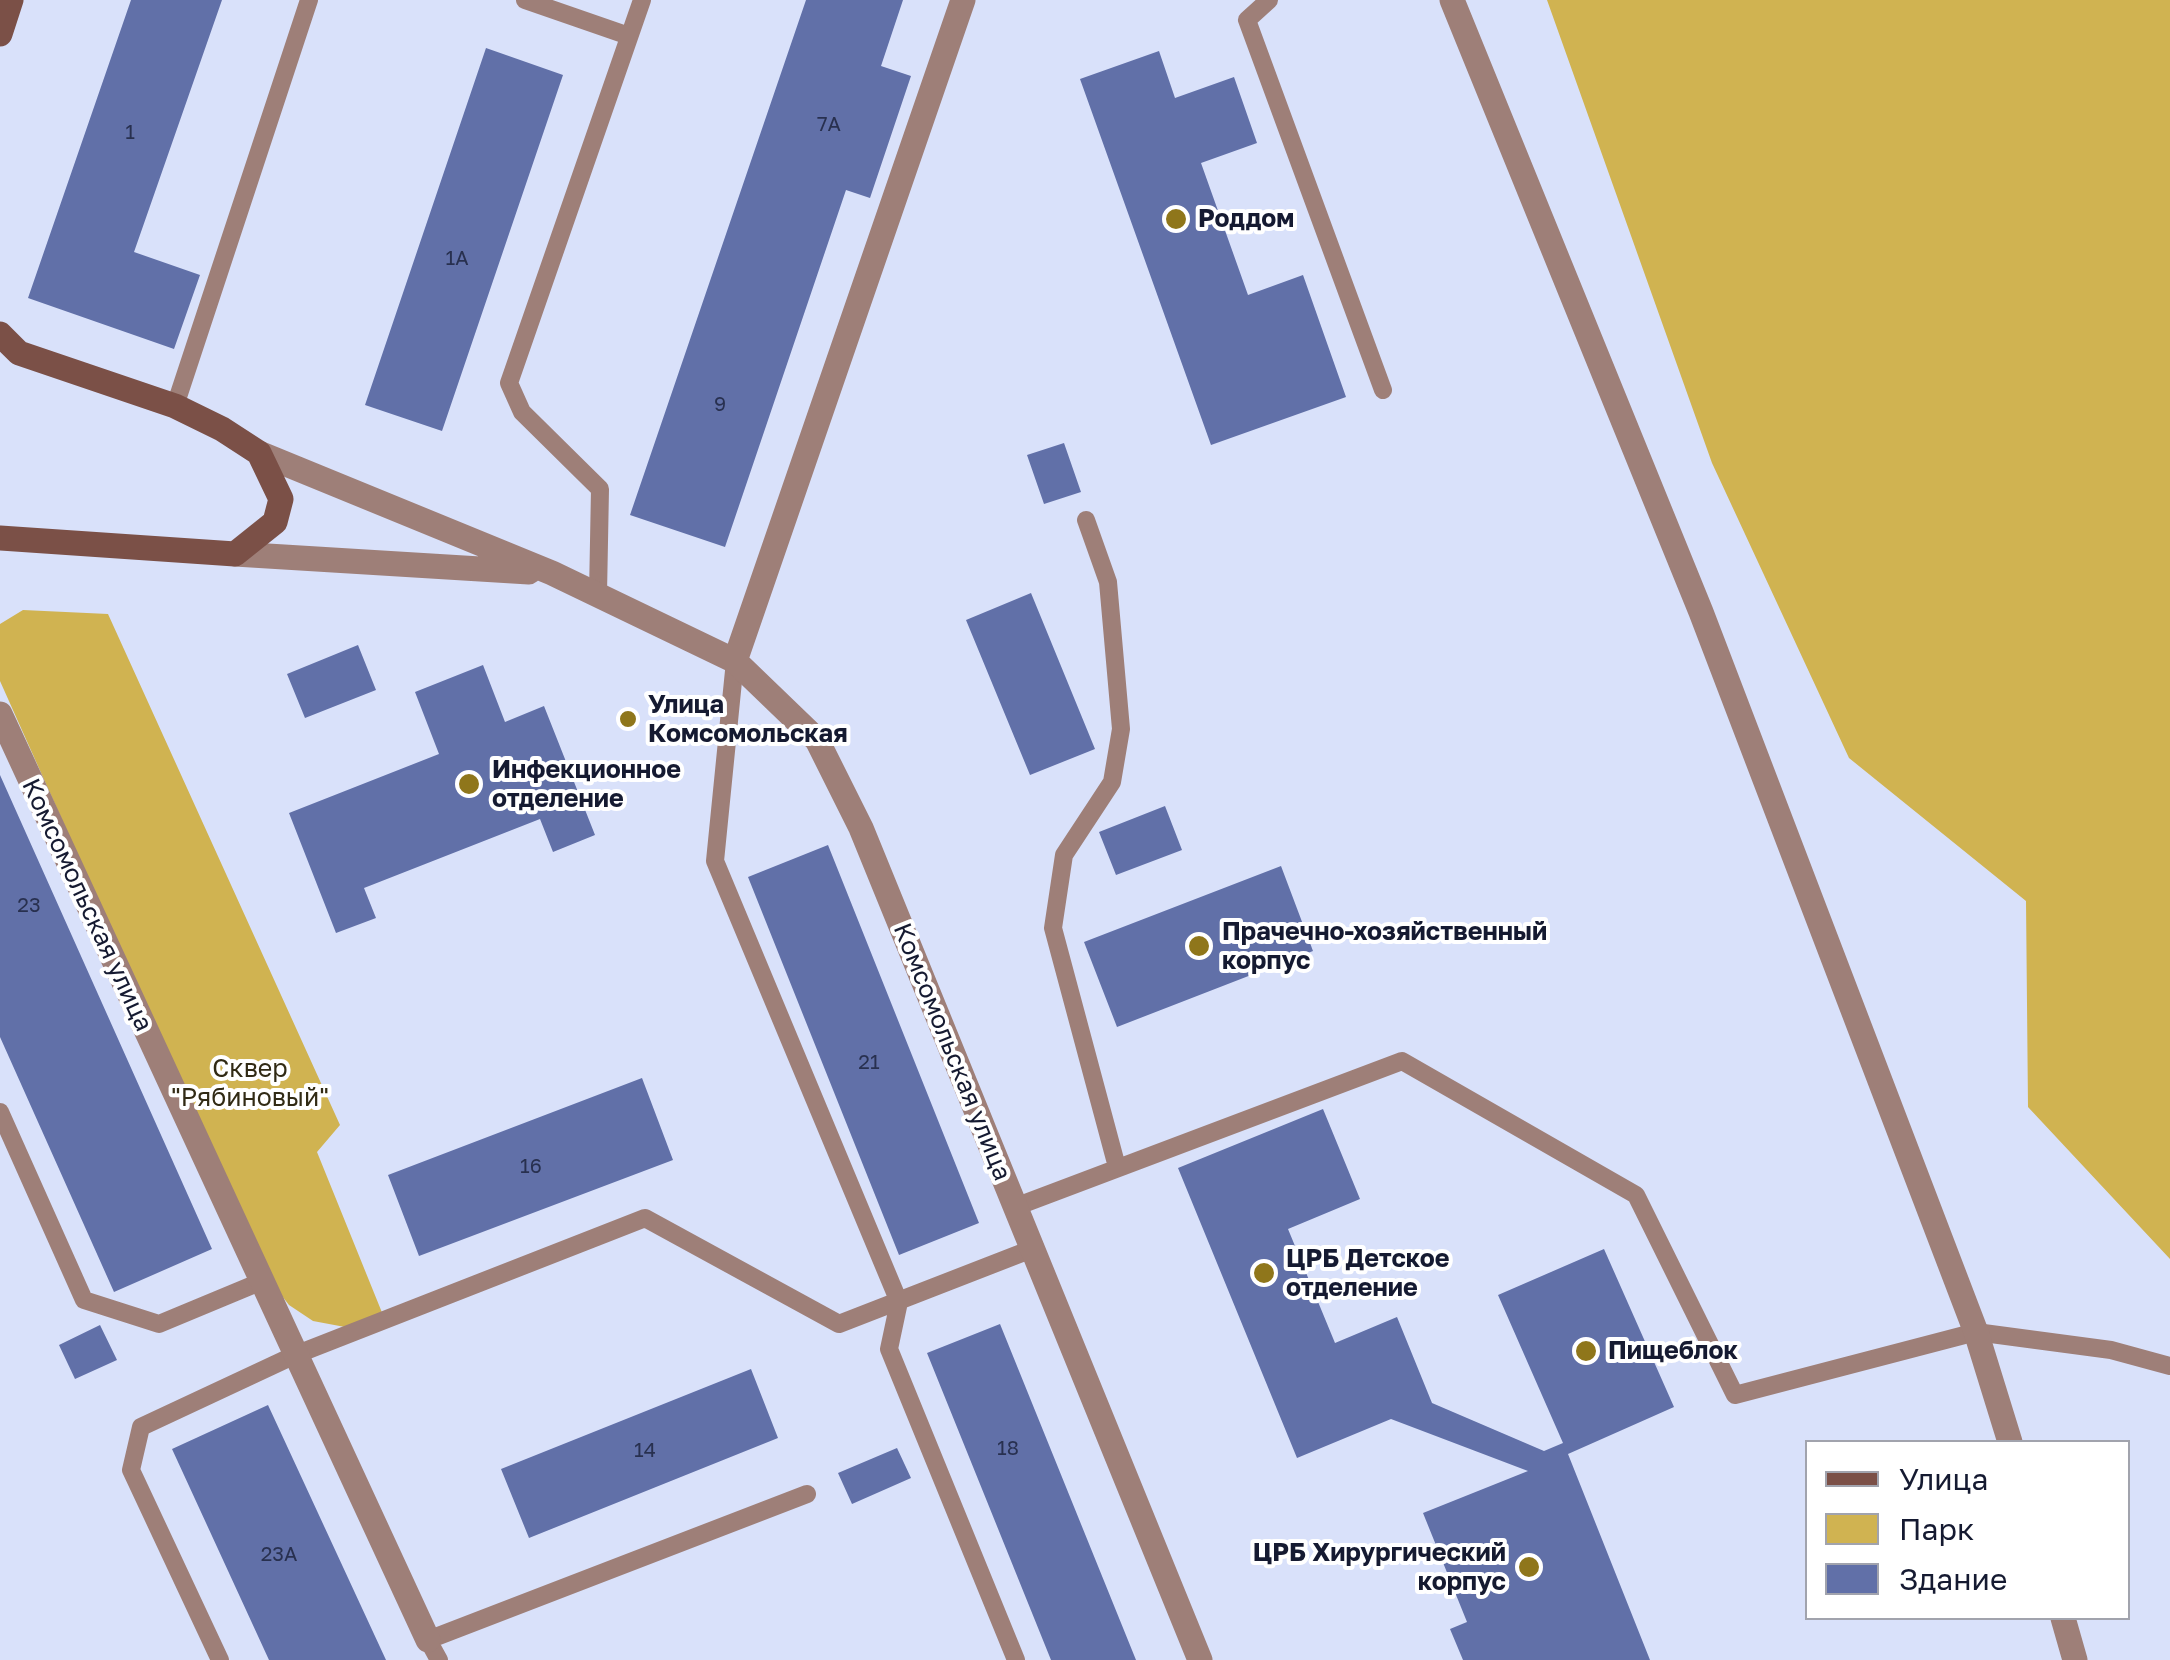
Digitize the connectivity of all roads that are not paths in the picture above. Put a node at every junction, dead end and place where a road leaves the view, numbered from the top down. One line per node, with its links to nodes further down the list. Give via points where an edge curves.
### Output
1 (11, 0): 8 (street)
2 (310, 0): 12 (lane)
3 (525, 0): 9 (lane)
4 (642, 0): 9 (lane)
5 (963, 0): 19 (street)
6 (1269, 0): 11 (lane, via 1247,20)
7 (1452, 0): 27 (street, via 1702,612)
8 (0, 34)
9 (629, 36): 18 (lane, via 509,383 522,412 600,489)
10 (0, 334): 12 (street, Комсомольская улица, via 20,353)
11 (1382, 390)
12 (174, 406): 13 (street, Комсомольская улица)
13 (259, 453): 16 (street, via 281,499 275,522); 17 (street, Комсомольская улица)
14 (1086, 520): 22 (lane, via 1108,582 1121,729 1112,782 1064,854 1053,928)
15 (0, 538): 16 (street)
16 (235, 554): 17 (street, Комсомольская улица)
17 (552, 573): 18 (street, Комсомольская улица)
18 (598, 594): 19 (street, Комсомольская улица)
19 (735, 661): 23 (street, Комсомольская улица, via 817,740 862,828); 26 (lane, via 716,862)
20 (0, 714): 25 (street, Комсомольская улица)
21 (0, 1112): 25 (lane, via 84,1300 158,1324)
22 (1117, 1167): 23 (lane); 27 (lane, via 1402,1061 1636,1195 1735,1395)
23 (1015, 1208): 24 (street, Комсомольская улица)
24 (1032, 1249): 26 (lane); 36 (street, Комсомольская улица)
25 (260, 1282): 28 (street, Комсомольская улица)
26 (898, 1302): 28 (lane, via 839,1324 646,1218); 35 (lane, via 890,1349)
27 (1976, 1332): 29 (lane, via 2111,1350); 30 (street)
28 (295, 1355): 33 (street, Комсомольская улица); 34 (lane, via 141,1427 131,1470)
29 (2170, 1366)
30 (2009, 1440)
31 (807, 1494): 33 (lane)
32 (2063, 1620): 37 (street)
33 (433, 1650)
34 (220, 1660)
35 (1016, 1660)
36 (1200, 1660)
37 (2076, 1660)

